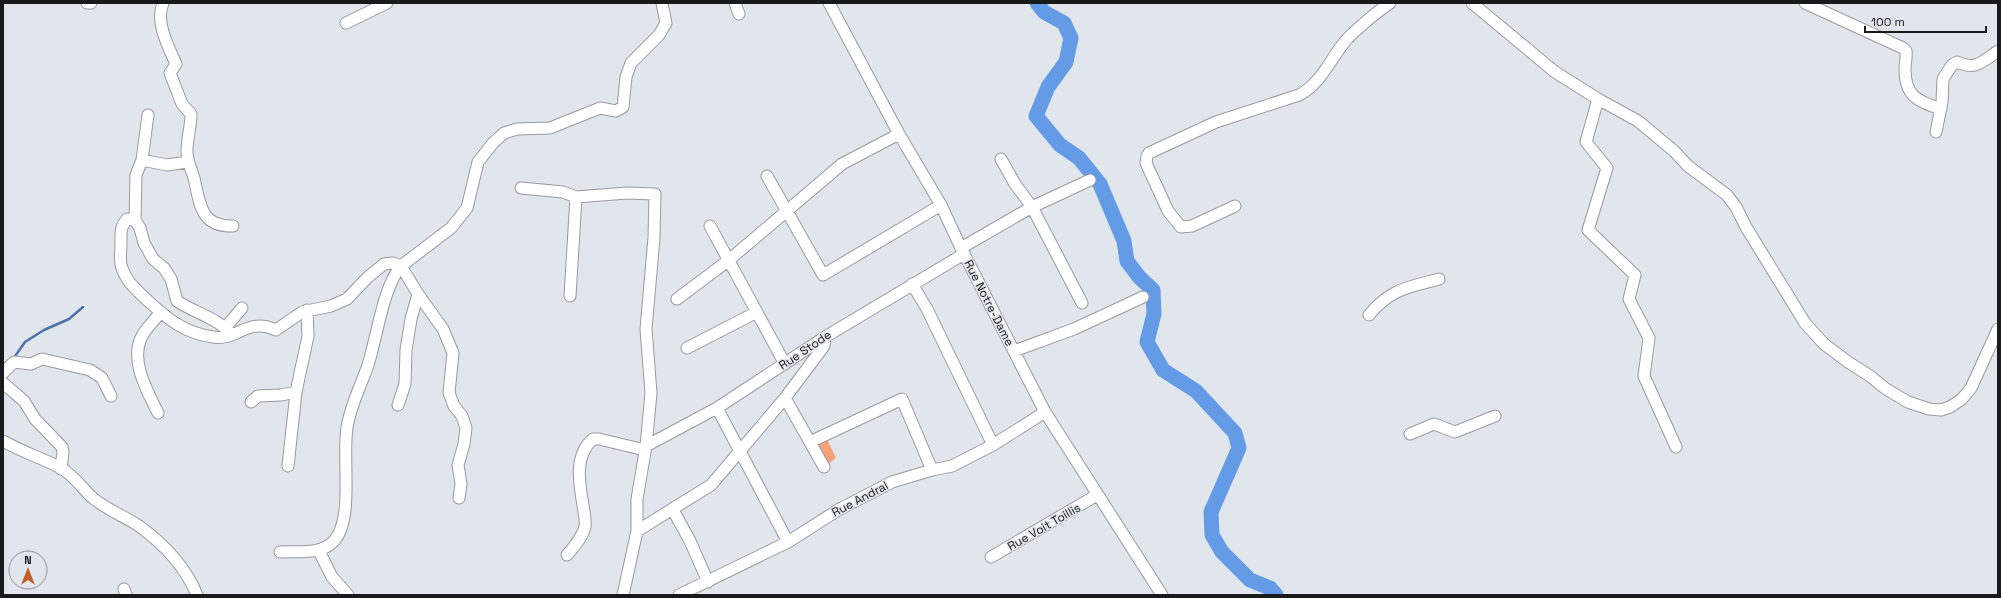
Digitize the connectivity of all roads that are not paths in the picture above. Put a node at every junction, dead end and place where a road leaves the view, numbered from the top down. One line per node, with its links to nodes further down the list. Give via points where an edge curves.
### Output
1 (87, 3): 2 (street)
2 (91, 3)
3 (163, 3): 21 (street, via 160,18 176,64 170,73 182,104 191,114)
4 (387, 3): 12 (street)
5 (662, 3): 35 (street, via 666,23 659,35 631,63 626,77 623,107 616,111 600,108 550,128 517,129 504,133 478,162 467,208 451,228)
6 (735, 3): 11 (street)
7 (829, 3): 18 (street, Rue Notre-Dame)
8 (1390, 3): 27 (street, via 1344,42 1309,90 1216,122 1187,134 1147,156 1146,163 1168,211 1181,227 1192,226)
9 (1472, 3): 14 (street, via 1555,72)
10 (1805, 3): 15 (street, via 1906,50 1905,71 1909,90 1921,103)
11 (738, 14)
12 (346, 23)
13 (1998, 51): 15 (street, via 1975,66 1969,67 1957,62 1952,65 1943,79)
14 (1598, 99): 48 (street, via 1638,121 1688,166 1727,195 1805,323 1824,344 1908,402 1940,410 1962,399 1971,388); 69 (street, via 1586,142 1607,168 1588,230 1634,275 1629,299 1649,338 1644,376)
15 (1941, 108): 17 (street)
16 (148, 115): 20 (street)
17 (1936, 132)
18 (899, 134): 26 (street, Rue Notre-Dame); 29 (street, via 842,164)
19 (1001, 159): 28 (street)
20 (142, 160): 21 (street, via 167,165); 30 (street, via 136,175)
21 (187, 162): 31 (street, via 194,176 200,206 209,219 221,226)
22 (767, 176): 29 (street)
23 (1090, 180): 28 (street, Rue Stode)
24 (521, 188): 25 (street, via 563,192)
25 (576, 197): 39 (street); 70 (street, via 627,193 655,194 646,329 651,393)
26 (941, 205): 29 (street, via 823,275); 33 (street, Rue Notre-Dame)
27 (1235, 206)
28 (1032, 207): 33 (street, Rue Stode); 42 (street)
29 (786, 211): 34 (street)
30 (135, 220): 46 (street, via 127,219 121,226 121,267 128,283); 49 (street, via 153,259 164,268 171,279 177,301)
31 (233, 226)
32 (710, 226): 34 (street)
33 (962, 251): 37 (street, Rue Stode); 52 (street, Rue Notre-Dame)
34 (729, 260): 41 (street); 45 (street)
35 (401, 266): 38 (street); 44 (street, via 393,263 384,264 347,299 331,306); 81 (street, via 388,289 368,366 353,404 347,429 344,524 335,540)
36 (1439, 279): 47 (street, via 1394,292 1380,302)
37 (912, 284): 50 (street, Rue Stode); 68 (street, via 927,309)
38 (418, 294): 60 (street, via 406,350 405,384); 77 (street, via 443,329 453,353 449,392 466,428 458,465 461,484)
39 (570, 296)
40 (1143, 298): 52 (street, via 1074,329)
41 (677, 299)
42 (1082, 303)
43 (242, 308): 49 (street)
44 (307, 310): 49 (street, via 276,330 264,325); 56 (street, via 308,336)
45 (757, 312): 51 (street); 53 (street)
46 (160, 313): 49 (street, via 175,324 198,334 214,338); 63 (street, via 142,336 138,354 139,368)
47 (1369, 315)
48 (1998, 329)
49 (229, 331)
50 (825, 337): 53 (street, Rue Stode); 58 (street, via 824,346)
51 (687, 348)
52 (1014, 351): 62 (street, Rue Notre-Dame)
53 (785, 364): 61 (street, Rue Stode)
54 (3, 373): 57 (street, via 14,362 31,364 42,359 63,363 90,370 102,378)
55 (3, 383): 74 (street, via 24,401 35,419 62,447)
56 (296, 392): 59 (street, via 258,396); 72 (street)
57 (111, 396)
58 (785, 398): 67 (street); 71 (street)
59 (251, 402)
60 (398, 405)
61 (717, 408): 70 (street, Rue Stode); 71 (street)
62 (1045, 412): 68 (street, Rue Andral); 76 (street, Rue Notre-Dame)
63 (158, 413)
64 (1495, 416): 65 (street, via 1455,432 1434,424)
65 (1410, 434)
66 (3, 441): 74 (street)
67 (810, 442): 73 (street); 75 (street, via 902,399)
68 (993, 445): 75 (street, Rue Andral, via 952,466)
69 (1676, 447)
70 (646, 448): 79 (street, via 637,499); 83 (street, via 593,439 588,443 581,457 579,484 585,526 578,542)
71 (740, 452): 78 (street, via 711,485); 80 (street)
72 (288, 466)
73 (824, 467)
74 (61, 469): 86 (street, via 75,477 93,499 138,526 172,555)
75 (932, 470): 80 (street, Rue Andral, via 892,482 838,510)
76 (1097, 495): 84 (street, Rue Voit Toillis); 90 (street, Rue Notre-Dame)
77 (459, 498)
78 (673, 510): 79 (street); 85 (street)
79 (637, 531): 88 (street)
80 (788, 542): 85 (street, Rue Andral)
81 (318, 551): 82 (street); 87 (street, via 332,577)
82 (280, 552)
83 (567, 556)
84 (991, 558)
85 (708, 582): 89 (street, Rue Andral)
86 (197, 595)
87 (348, 595)
88 (623, 595)
89 (679, 595)
90 (1162, 595)

